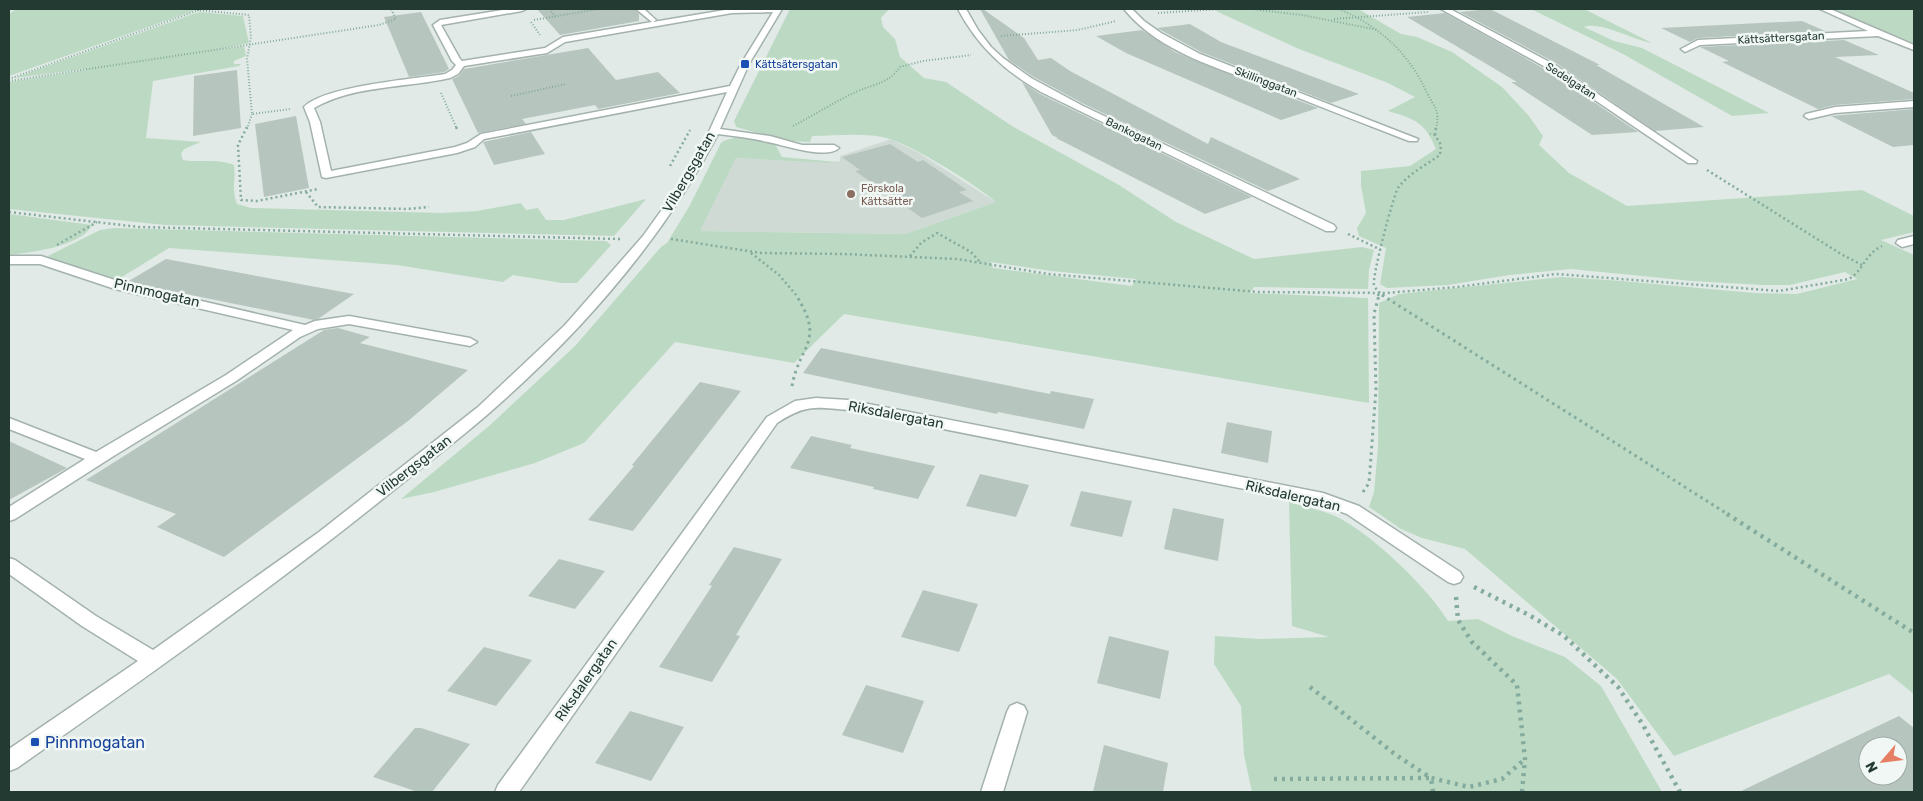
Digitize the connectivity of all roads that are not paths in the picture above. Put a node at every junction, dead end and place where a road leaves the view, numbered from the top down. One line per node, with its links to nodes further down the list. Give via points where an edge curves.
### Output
1 (522, 9): 12 (street, via 440,22 437,25 456,61)
2 (640, 9): 8 (street)
3 (778, 9): 12 (street, Vilbergsgatan, via 732,11 563,40 547,50); 13 (street, Vilbergsgatan)
4 (962, 9): 20 (street, Bankogatan, via 978,38 991,52 1057,96)
5 (1128, 9): 17 (street, Skillinggatan, via 1154,32 1196,55)
6 (1445, 9): 19 (street, Sedelgatan, via 1552,67)
7 (1824, 9): 9 (street, Kättsättersgatan)
8 (652, 20)
9 (1879, 33): 10 (street, Kättsättersgatan); 11 (street, Kättsättersgatan, via 1698,43)
10 (1914, 48)
11 (1685, 49)
12 (461, 64): 13 (street, Vilbergsgatan, via 455,72 344,93 309,107 316,122 326,175 457,150 481,137)
13 (734, 88): 16 (street, Vilbergsgatan)
14 (1914, 104): 15 (street, via 1835,110)
15 (1809, 116)
16 (713, 131): 18 (street, via 770,139 802,148); 31 (street, Vilbergsgatan, via 681,190 647,239 570,328 484,410 325,536)
17 (1413, 139)
18 (834, 148)
19 (1692, 161)
20 (1330, 228)
21 (1914, 240): 22 (street)
22 (1902, 243)
23 (9, 260): 24 (street, Pinnmogatan, via 41,260 120,286)
24 (306, 329): 25 (street, Pinnmogatan, via 349,320); 27 (street, Pinnmogatan)
25 (470, 342)
26 (9, 423): 27 (street)
27 (97, 458): 28 (street, Pinnmogatan)
28 (9, 515)
29 (9, 565): 31 (street)
30 (1454, 577): 34 (street, Riksdalergatan, via 1353,510 1323,500 848,405 808,401 790,406 772,420)
31 (153, 661): 33 (street, Vilbergsgatan)
32 (1016, 712): 35 (street)
33 (9, 761)
34 (506, 792)
35 (992, 792)

